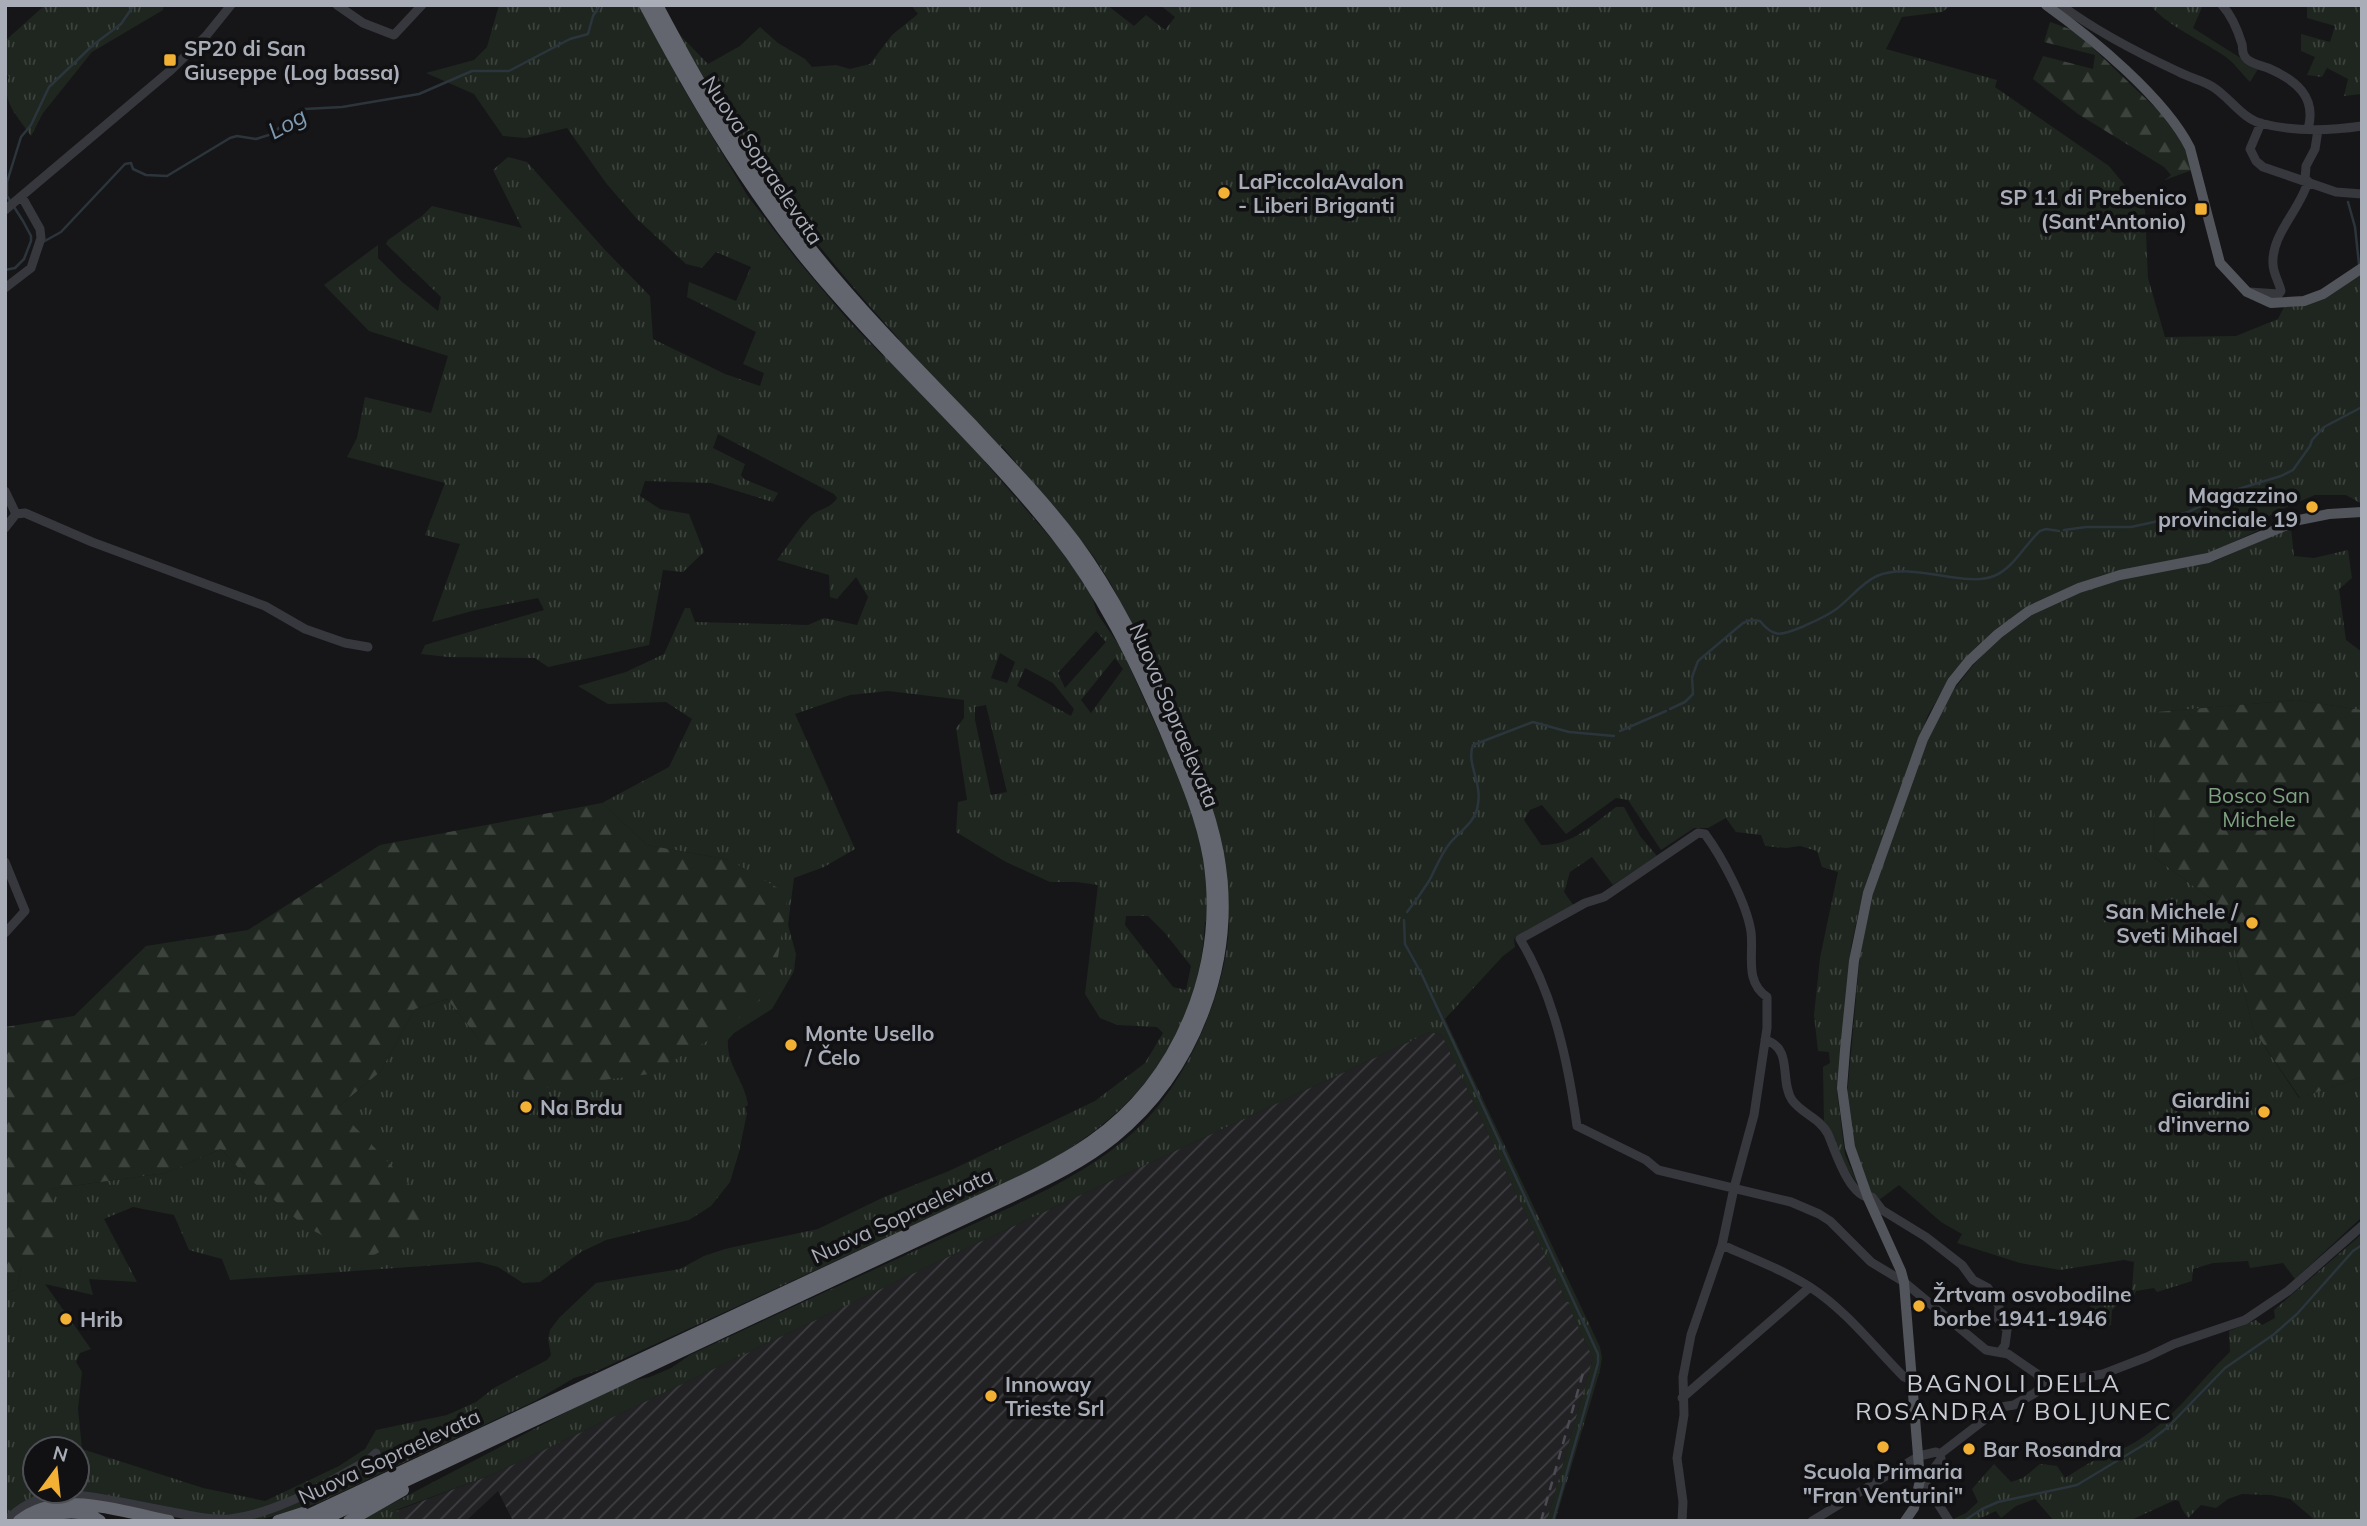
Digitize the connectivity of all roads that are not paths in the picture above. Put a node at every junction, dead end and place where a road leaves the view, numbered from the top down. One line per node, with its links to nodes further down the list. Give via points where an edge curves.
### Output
1 (231, 5): 15 (street, via 171,71)
2 (337, 5): 3 (street, via 363,23 394,35)
3 (422, 5)
4 (645, 5): 9 (highway, Nuova Sopraelevata)
5 (657, 5): 9 (highway, Nuova Sopraelevata)
6 (2046, 5): 19 (main road, via 2084,32 2183,133 2220,263)
7 (2061, 5): 10 (street, via 2119,42 2213,87)
8 (2222, 5): 12 (street, via 2232,19 2244,55 2308,97)
9 (689, 76): 26 (highway, Nuova Sopraelevata, via 735,161 781,227 834,292 993,455 1091,583 1204,801 1221,881)
10 (2261, 123): 12 (street); 13 (street, via 2250,149 2256,161)
11 (2362, 126): 12 (street)
12 (2313, 130): 13 (street, via 2315,149 2306,166)
13 (2306, 181): 14 (street, via 2336,192); 19 (street, via 2302,198 2274,250 2273,266 2281,291)
14 (2362, 194)
15 (22, 197): 16 (street); 18 (street, via 40,229 40,243 31,268)
16 (5, 210)
17 (2362, 268): 19 (main road, via 2304,301 2271,303)
18 (5, 288)
19 (2246, 292)
20 (5, 491): 22 (street)
21 (2362, 512): 30 (main road, via 2299,520 2208,558 2079,588 2029,611 1998,634 1952,681 1923,739 1868,893 1859,932 1842,1088 1850,1147)
22 (16, 514): 23 (street); 24 (street, via 25,513 265,606 305,629)
23 (5, 528)
24 (368, 647)
25 (5, 862): 27 (street, via 25,911)
26 (1218, 921): 39 (highway, Nuova Sopraelevata, via 1213,980 1187,1048 1147,1104 1104,1144 1034,1186); 44 (highway, Nuova Sopraelevata, via 1197,1002 1178,1044 1140,1098 1090,1143 1028,1178)
27 (5, 933)
28 (1765, 1040): 29 (street, via 1754,1115); 29 (street, via 1767,997 1759,992 1753,977 1748,918 1719,853 1702,832 1604,897 1520,939 1535,964 1554,1016 1577,1126 1654,1168); 30 (street, via 1779,1048 1792,1101 1824,1126 1846,1174)
29 (1734, 1188): 32 (street); 33 (street, via 1808,1207 1830,1221 1871,1262)
30 (1868, 1198): 33 (main road); 35 (street, via 1926,1237 1988,1288 1999,1306 1998,1319 2007,1330)
31 (2362, 1226): 37 (street, via 2288,1291 2245,1320 2103,1374)
32 (1722, 1245): 34 (street); 38 (street, via 1691,1335)
33 (1904, 1282): 35 (street, via 1986,1350); 36 (main road)
34 (1810, 1287): 36 (street); 38 (street)
35 (2000, 1352): 37 (street, via 2037,1374)
36 (1913, 1381): 42 (main road)
37 (2042, 1386): 41 (street, via 2014,1405 2001,1407)
38 (1682, 1398): 54 (street, via 1677,1458)
39 (544, 1415): 52 (highway, Nuova Sopraelevata); 53 (highway)
40 (376, 1454): 45 (street, via 285,1503 232,1518 66,1494 31,1502)
41 (1940, 1454): 42 (street); 43 (street, via 1941,1460)
42 (1919, 1456): 43 (main road); 55 (street)
43 (1920, 1480): 56 (main road, via 1914,1508); 57 (street)
44 (327, 1506): 50 (highway); 51 (highway, Nuova Sopraelevata)
45 (5, 1521)
46 (19, 1521): 49 (highway, via 46,1507 76,1503)
47 (35, 1521): 48 (highway, via 49,1514 73,1512)
48 (100, 1521)
49 (169, 1521)
50 (278, 1521)
51 (296, 1521)
52 (320, 1521)
53 (349, 1521)
54 (1682, 1521)
55 (1812, 1521)
56 (1905, 1521)
57 (1949, 1521)

